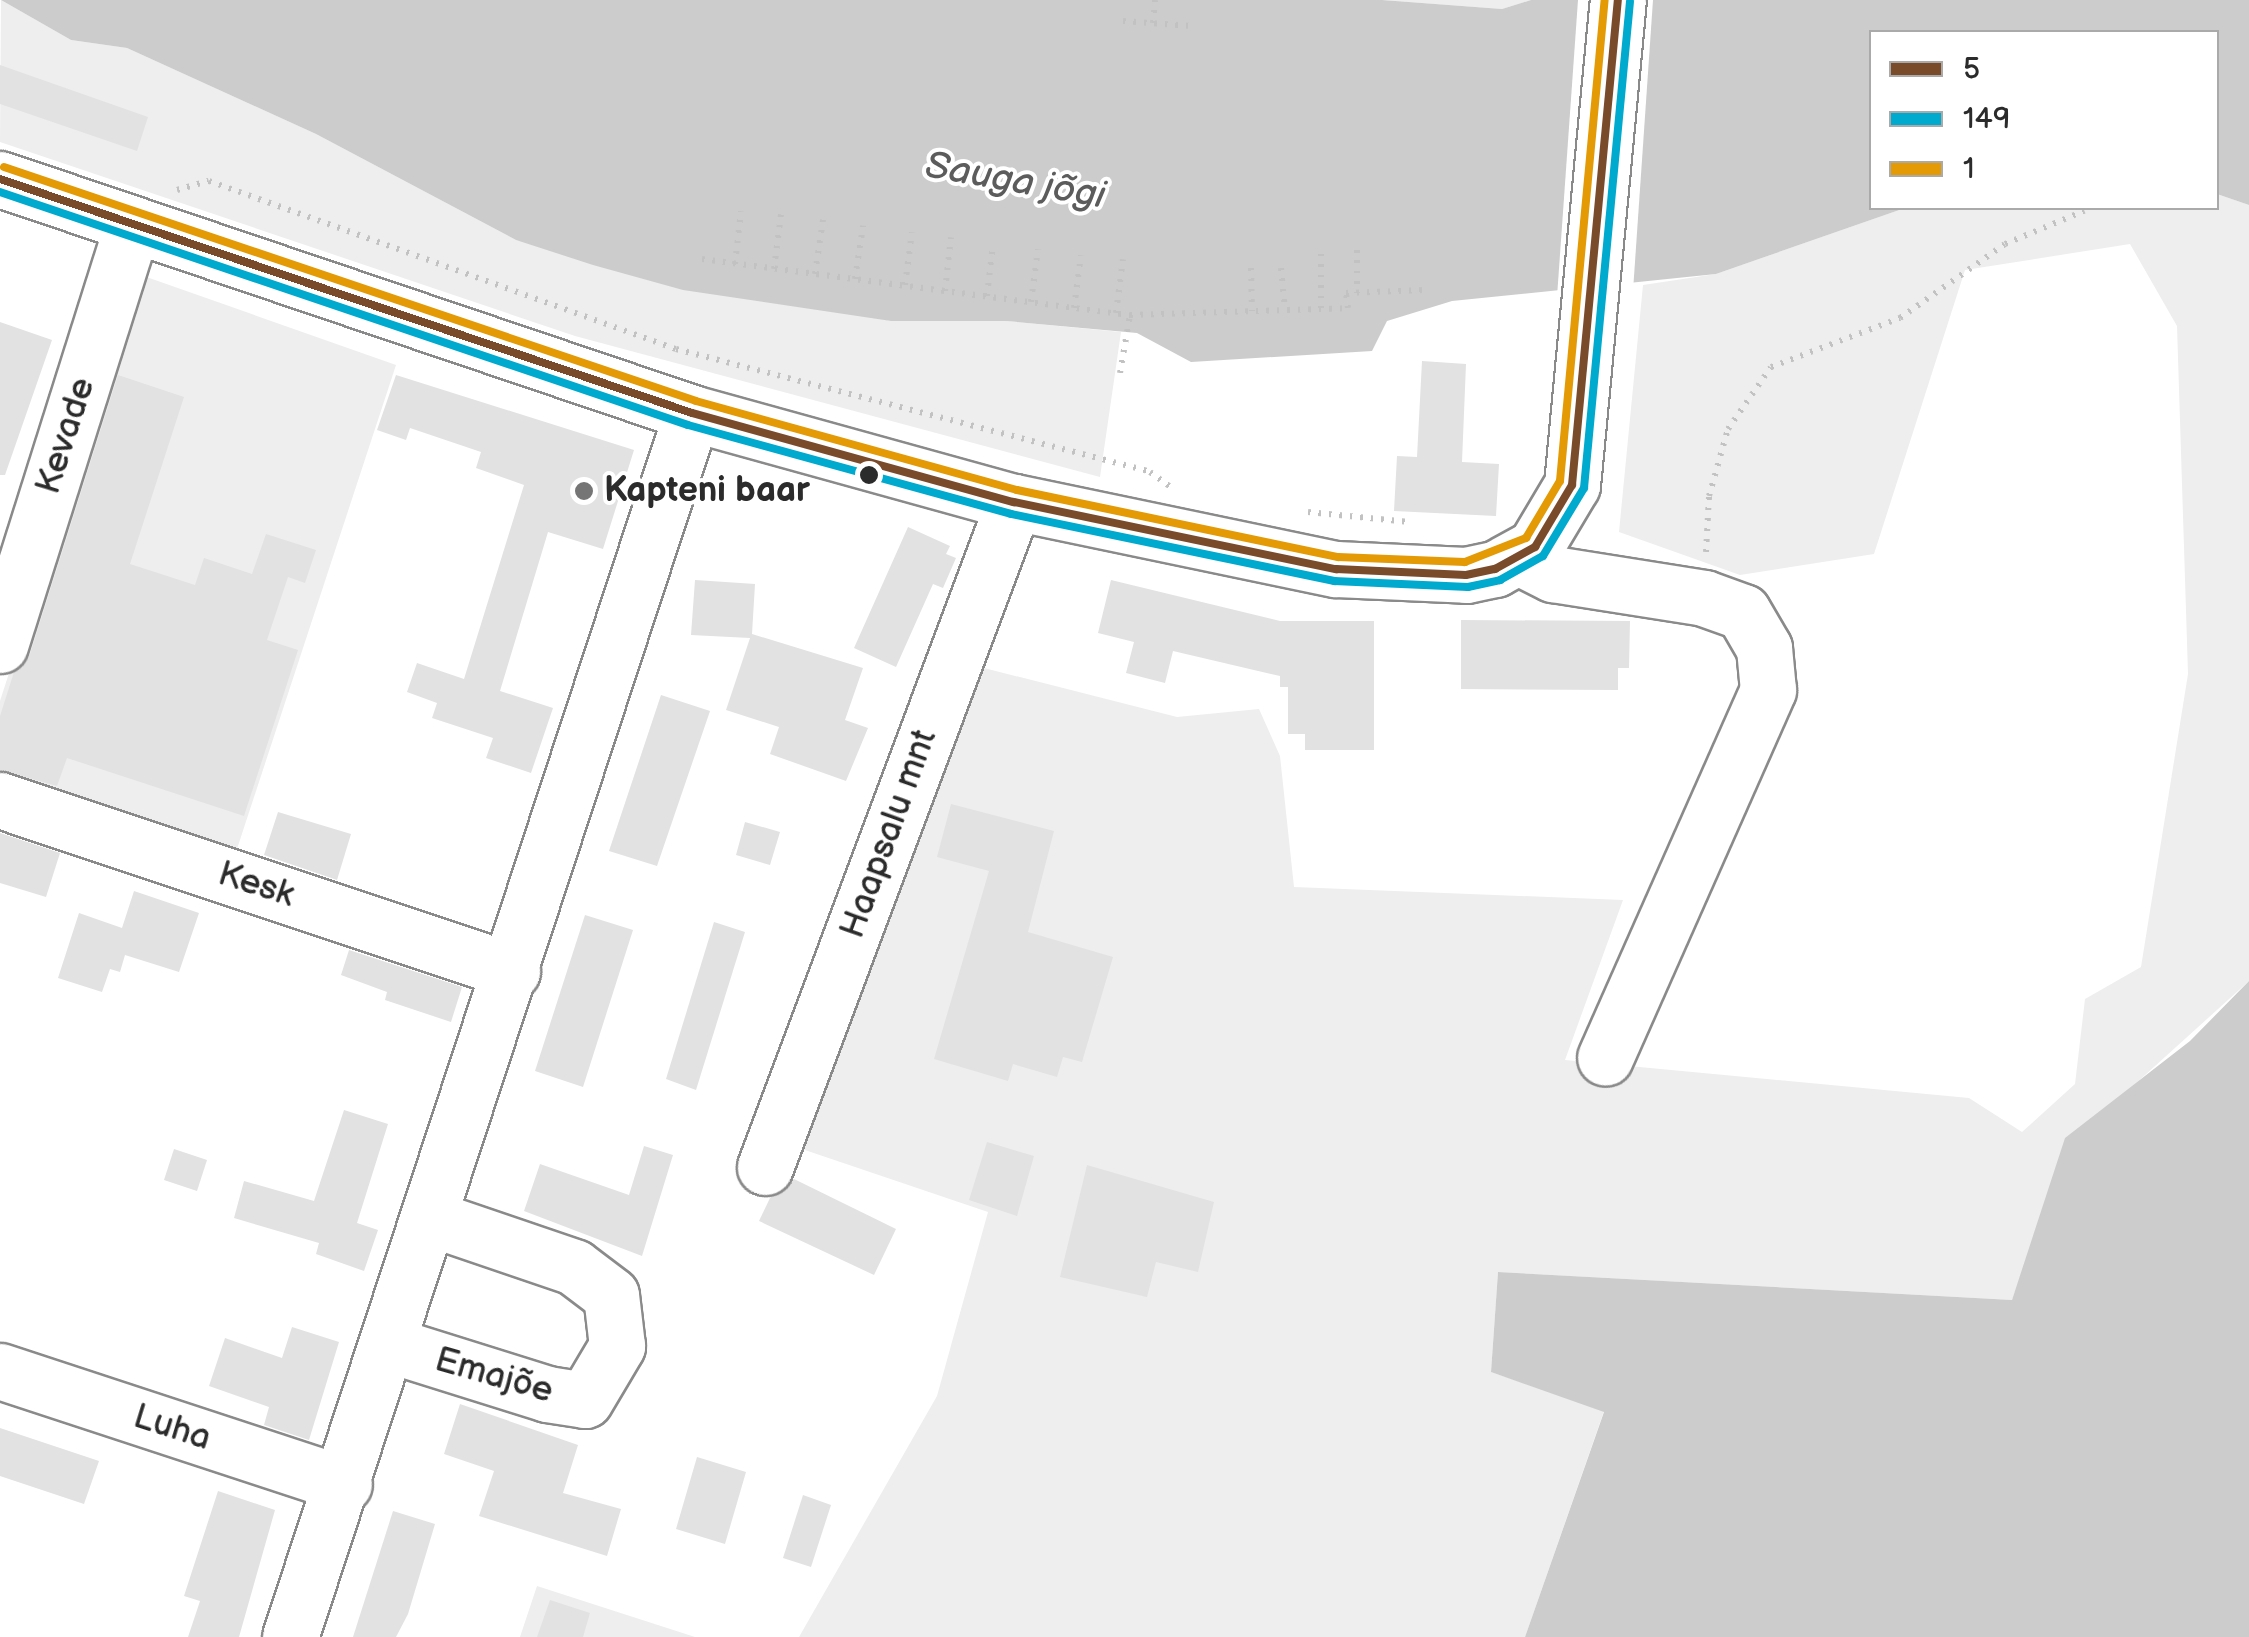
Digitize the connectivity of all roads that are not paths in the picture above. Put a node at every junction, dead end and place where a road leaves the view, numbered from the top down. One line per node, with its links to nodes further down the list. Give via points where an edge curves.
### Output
1 (1618, 0): 6 (street, via 1572,485 1562,512)
2 (0, 179): 3 (street)
3 (152, 209): 4 (street); 7 (street, Kevade)
4 (692, 413): 5 (street); 9 (street, Emajõe)
5 (1014, 502): 6 (street, via 1336,569 1466,574); 11 (street, Haapsalu mnt)
6 (1521, 558): 10 (street, via 1553,574 1704,598 1743,612 1764,648 1768,690)
7 (0, 645)
8 (0, 800): 9 (street, Kesk)
9 (512, 970): 12 (street, Emajõe)
10 (1605, 1056)
11 (765, 1166)
12 (430, 1218): 13 (street, Emajõe); 13 (street, Emajõe, via 574,1267 611,1295 616,1346 585,1400)
13 (391, 1345): 15 (street, Emajõe)
14 (0, 1371): 15 (street, Luha)
15 (344, 1484): 16 (street, Emajõe)
16 (290, 1637)

